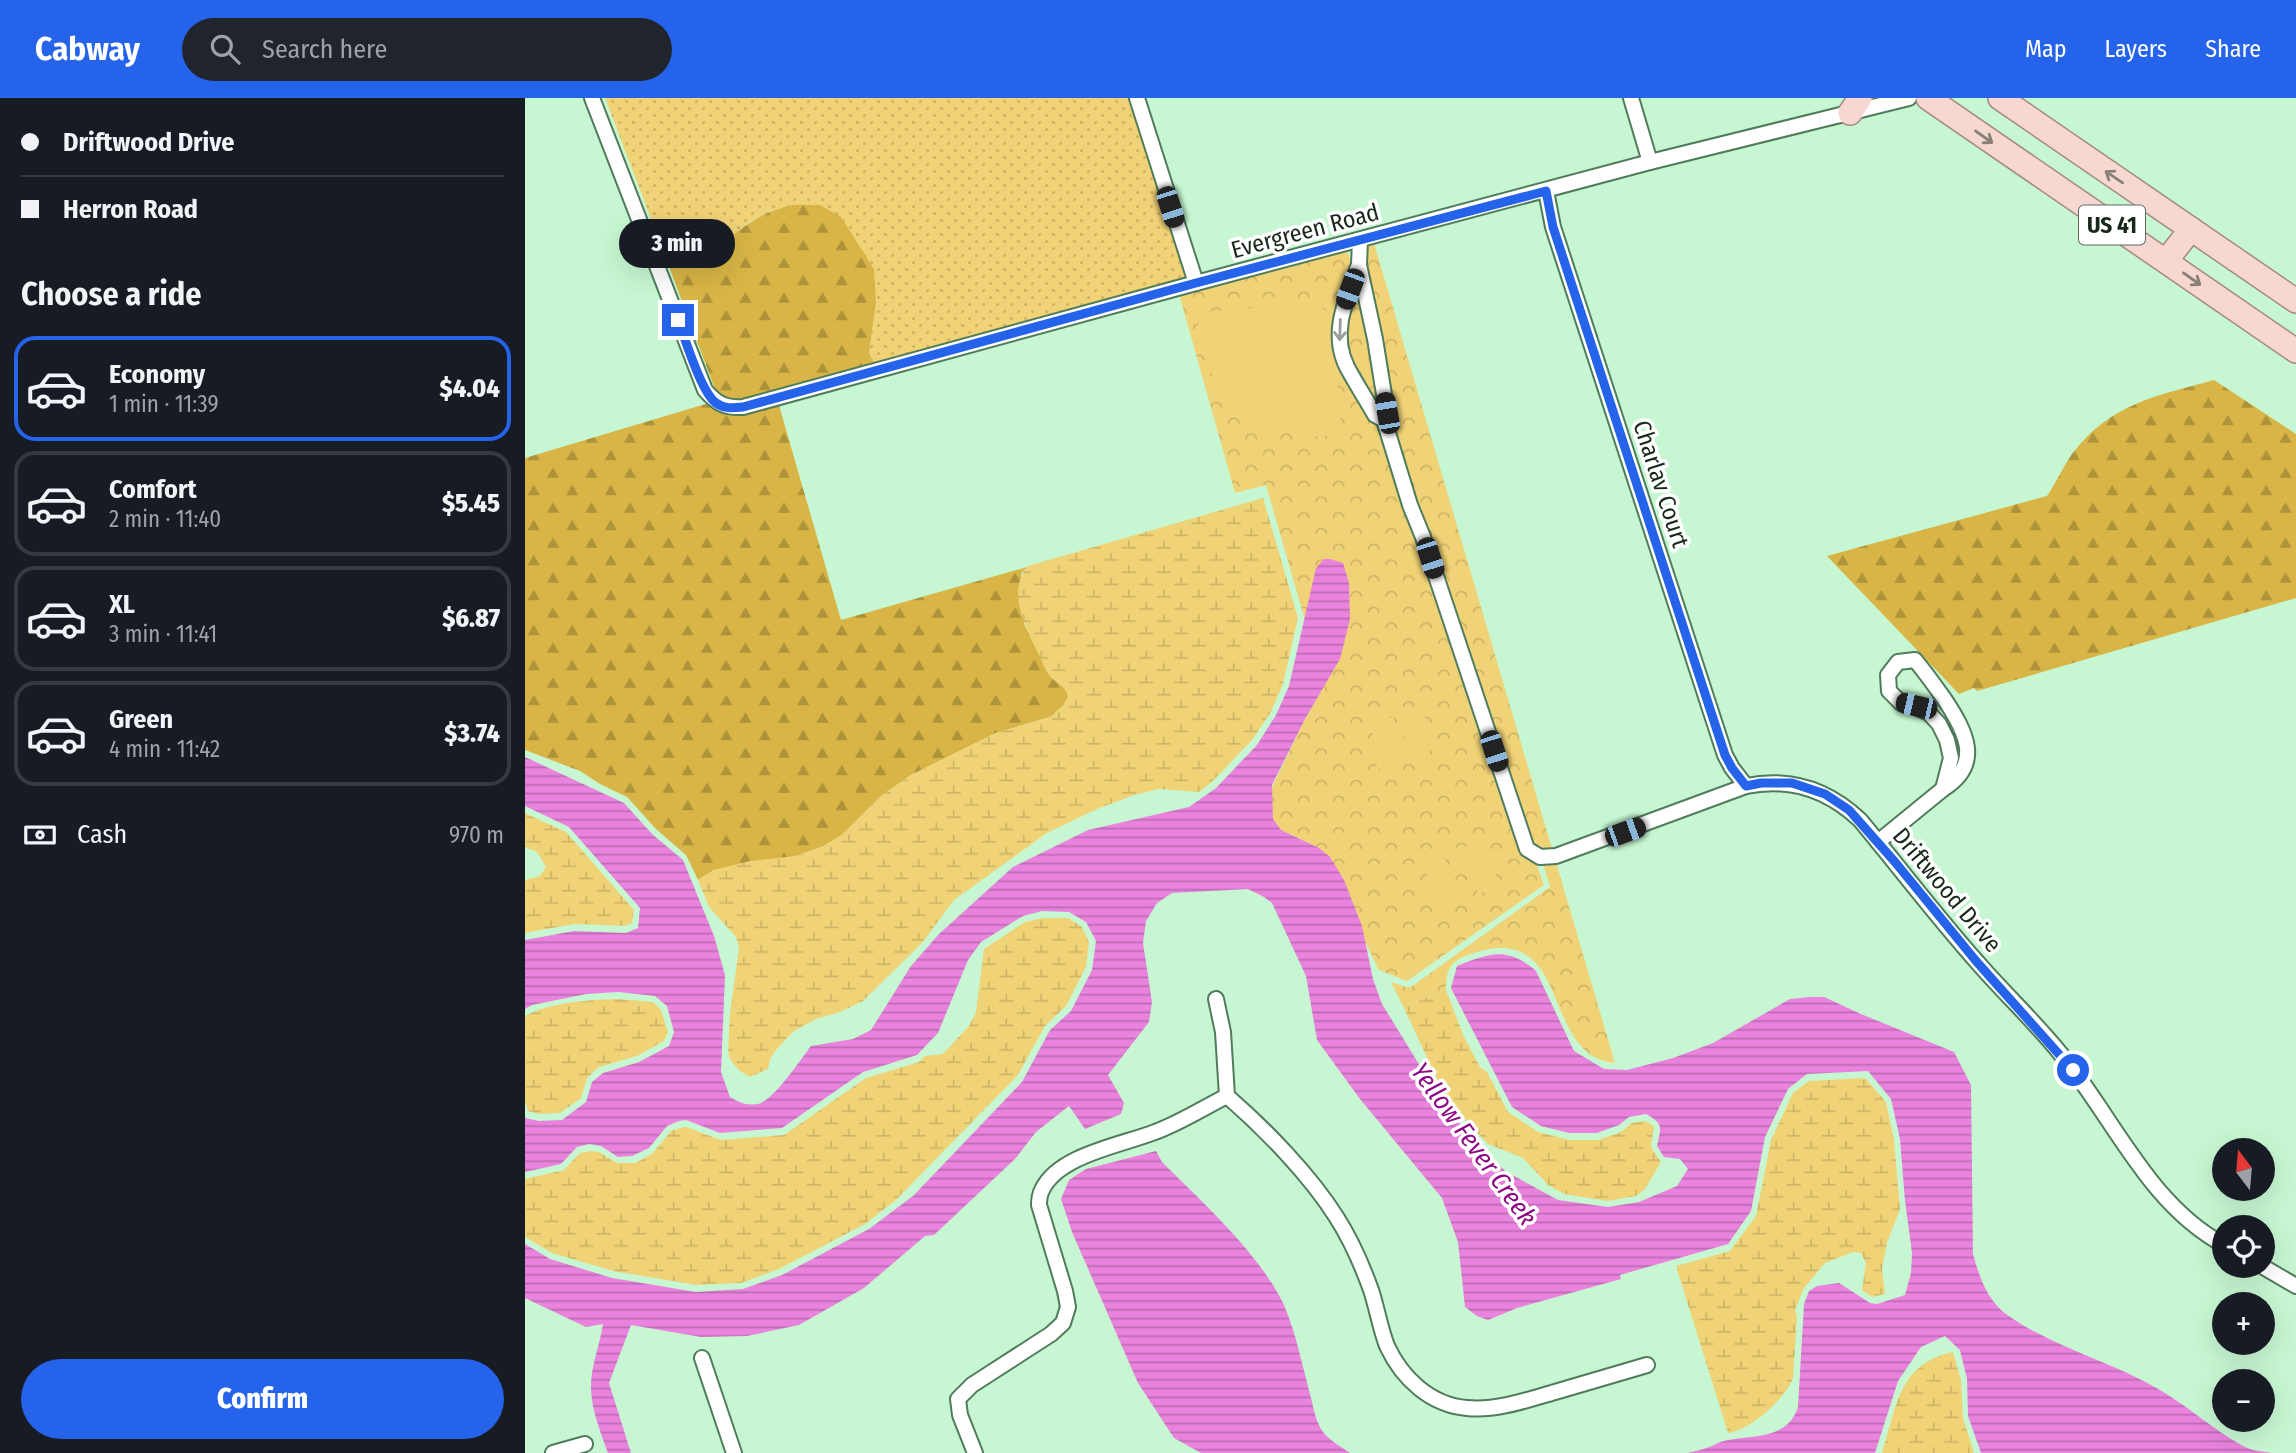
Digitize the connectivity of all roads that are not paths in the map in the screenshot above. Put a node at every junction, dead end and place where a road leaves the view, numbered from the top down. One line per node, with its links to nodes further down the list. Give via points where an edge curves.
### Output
1 (592, 98): 14 (street, Evergreen Road, via 705,390 728,408)
2 (1137, 98): 14 (street)
3 (1631, 98): 8 (street)
4 (1909, 98): 7 (street, Evergreen Road)
5 (1928, 98): 12 (main road, US 41, one-way to 12)
6 (2000, 98): 10 (main road, US 41, one-way to 6)
7 (1855, 105): 8 (street, Evergreen Road)
8 (1650, 162): 9 (street, Evergreen Road)
9 (1546, 191): 11 (street, Evergreen Road); 20 (street, Charlav Court, via 1553,227 1725,755)
10 (2191, 229): 12 (main road); 15 (main road, US 41)
11 (1360, 240): 13 (street); 14 (street, Evergreen Road)
12 (2166, 261): 16 (main road, US 41, one-way to 16)
13 (1359, 265): 17 (street, via 1387,413); 17 (street, one-way to 17, via 1342,310 1341,347 1375,415)
14 (1196, 283)
15 (2296, 302)
16 (2296, 351)
17 (1384, 420): 20 (street, Driftwood Drive, via 1527,849 1540,857 1556,856)
18 (1947, 704): 19 (street); 19 (street, via 1915,660 1898,662 1888,675 1889,691 1901,703); 21 (street, via 1962,728 1967,759 1963,773)
19 (1933, 717): 21 (street, via 1947,740 1951,758)
20 (1746, 786): 22 (street, Driftwood Drive, via 1792,783 1825,794 1849,810)
21 (1943, 789): 22 (street)
22 (1878, 842): 25 (street, Driftwood Drive, via 2059,1052 2152,1181 2188,1220)
23 (1216, 999): 24 (street)
24 (1227, 1096): 29 (street, via 1247,1112 1337,1218 1358,1257 1395,1360 1431,1397 1465,1408 1497,1407); 33 (street, via 1157,1132 1078,1159 1047,1182 1038,1205 1068,1307 1063,1323 1051,1334 958,1399)
25 (2212, 1237)
26 (2275, 1274): 27 (street)
27 (2296, 1286)
28 (702, 1357): 32 (street)
29 (1647, 1365)
30 (585, 1444): 31 (street)
31 (553, 1453)
32 (734, 1453)
33 (975, 1453)

